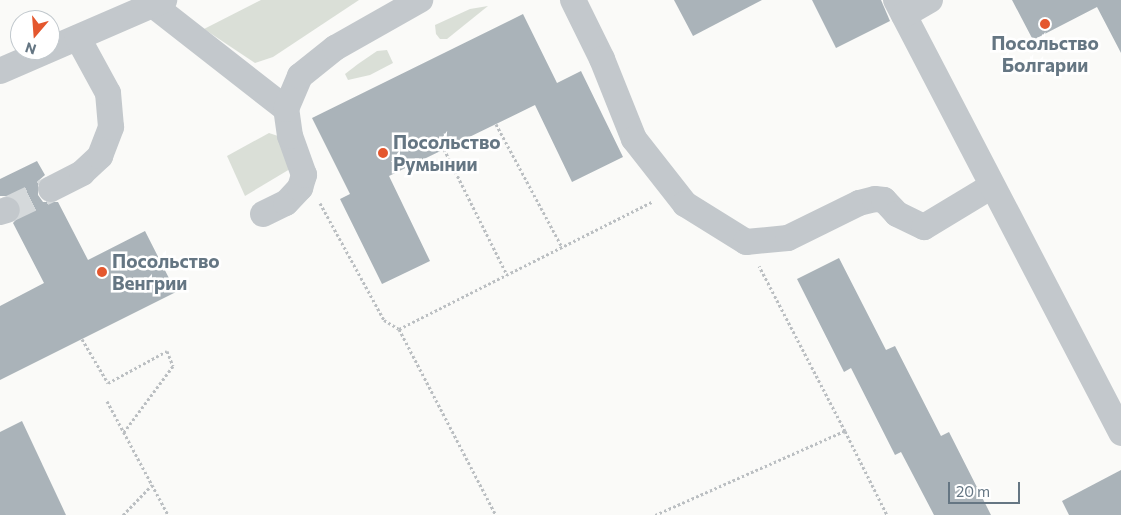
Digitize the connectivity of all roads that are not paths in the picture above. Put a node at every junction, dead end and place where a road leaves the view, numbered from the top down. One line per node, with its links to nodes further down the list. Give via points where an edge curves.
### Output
1 (420, 0): 8 (street, via 335,48 300,76)
2 (573, 0): 9 (street, via 602,59 634,139 685,204 746,242 788,238 875,199 884,200 896,214 924,227)
3 (930, 0): 5 (street)
4 (148, 4): 6 (street); 8 (street)
5 (900, 7): 9 (street)
6 (78, 38): 7 (street); 10 (street, via 108,93 111,127 100,156 82,173)
7 (0, 71)
8 (286, 109): 11 (street, via 290,136 304,175 300,188 286,203)
9 (992, 186): 12 (street)
10 (51, 188)
11 (263, 214)
12 (1121, 433)

